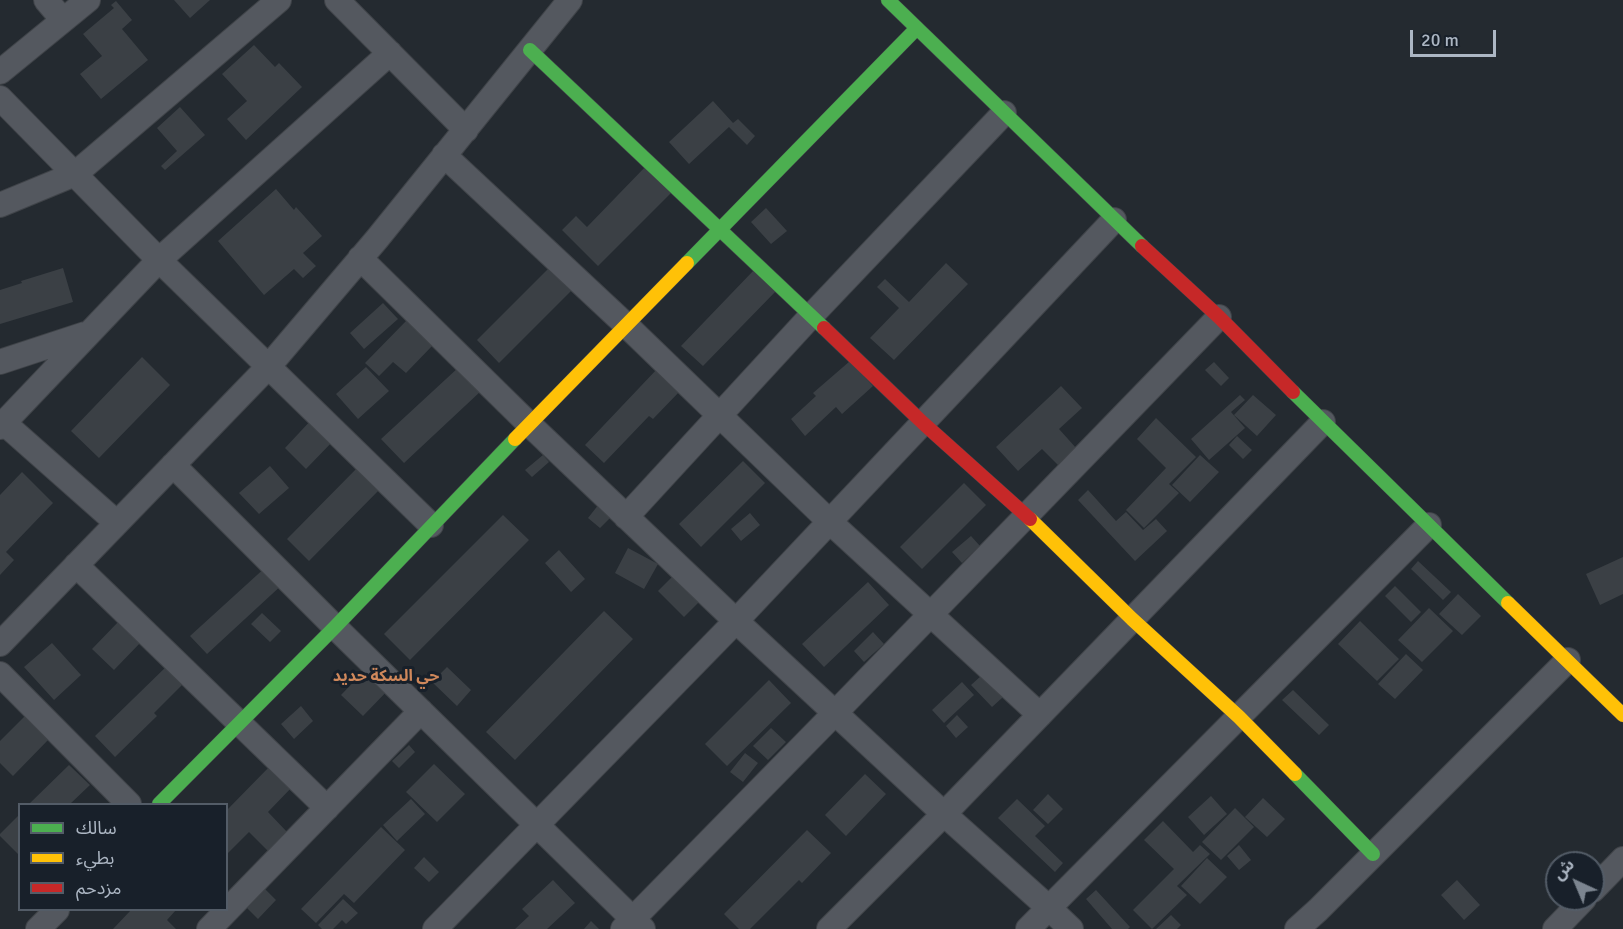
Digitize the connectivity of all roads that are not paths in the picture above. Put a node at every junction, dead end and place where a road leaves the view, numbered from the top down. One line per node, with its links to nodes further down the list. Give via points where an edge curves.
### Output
1 (46, 0): 7 (street)
2 (88, 0): 7 (street)
3 (279, 0): 16 (street)
4 (337, 0): 10 (street)
5 (570, 0): 9 (street)
6 (888, 0): 8 (street)
7 (63, 20): 11 (street)
8 (918, 28): 13 (street); 19 (street)
9 (530, 50): 14 (street); 19 (street)
10 (390, 53): 14 (street); 21 (street)
11 (0, 72)
12 (0, 98): 16 (street)
13 (1004, 113): 18 (street); 22 (street)
14 (466, 130): 15 (street)
15 (444, 155): 20 (street); 24 (street)
16 (75, 174): 17 (street); 21 (street)
17 (0, 205)
18 (1114, 220): 23 (street); 30 (street)
19 (721, 229): 22 (street); 24 (street)
20 (360, 258): 27 (street); 31 (street)
21 (159, 260): 25 (street); 27 (street)
22 (811, 316): 28 (street); 30 (street)
23 (1219, 317): 29 (street); 34 (street)
24 (626, 325): 28 (street); 31 (street)
25 (88, 333): 26 (street); 32 (street)
26 (0, 362)
27 (269, 366): 33 (street); 38 (street)
28 (720, 416): 35 (street); 36 (street)
29 (1323, 422): 39 (street); 42 (street)
30 (923, 423): 34 (street); 36 (street)
31 (529, 424): 35 (street); 38 (street)
32 (2, 425): 37 (street)
33 (173, 465): 37 (street); 44 (street)
34 (1027, 516): 41 (street); 42 (street)
35 (626, 517): 43 (street)
36 (830, 522): 41 (street); 43 (street)
37 (117, 523): 40 (street)
38 (431, 525): 44 (street)
39 (1429, 525): 46 (street); 52 (street)
40 (76, 565): 45 (street); 53 (street)
41 (932, 615): 49 (street); 50 (street)
42 (1132, 619): 50 (street); 52 (street)
43 (736, 621): 49 (street); 58 (street)
44 (334, 627): 48 (street); 53 (street)
45 (0, 644)
46 (1568, 660): 51 (street); 59 (street)
47 (0, 674): 54 (street)
48 (421, 711): 56 (street); 58 (street)
49 (835, 713): 57 (street); 67 (street)
50 (1040, 715): 57 (street)
51 (1623, 715)
52 (1239, 717): 59 (street); 63 (street)
53 (238, 723): 55 (street); 56 (street)
54 (128, 803)
55 (160, 803)
56 (327, 808): 62 (street)
57 (944, 814): 63 (street); 68 (street)
58 (537, 825): 67 (street); 71 (street)
59 (1373, 854): 74 (street)
60 (1619, 872): 61 (street)
61 (1605, 882)
62 (229, 904)
63 (1049, 908): 72 (street); 73 (street)
64 (55, 911): 69 (street)
65 (223, 911): 70 (street)
66 (1572, 911): 75 (street)
67 (633, 926)
68 (838, 926)
69 (38, 929)
70 (209, 929)
71 (435, 929)
72 (1028, 929)
73 (1071, 929)
74 (1297, 929)
75 (1555, 929)

